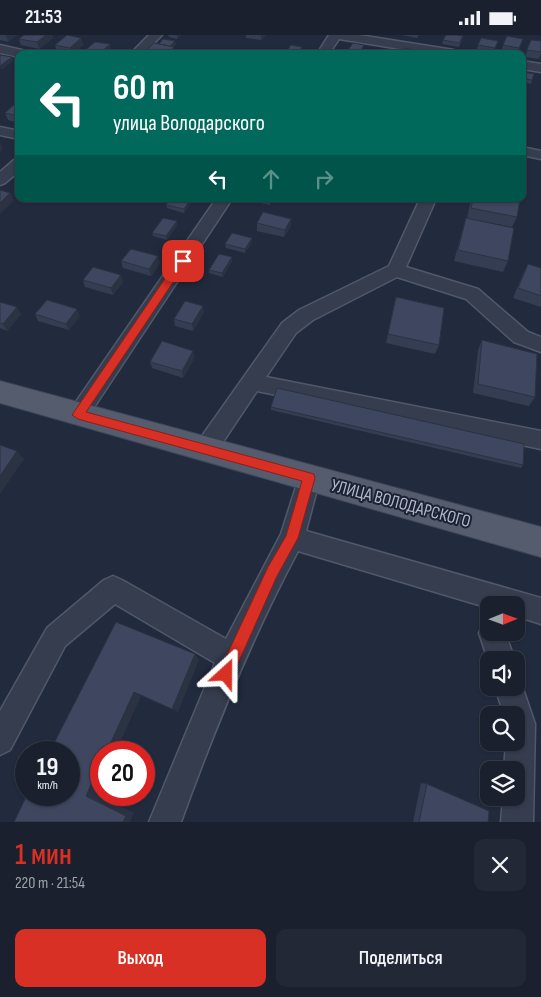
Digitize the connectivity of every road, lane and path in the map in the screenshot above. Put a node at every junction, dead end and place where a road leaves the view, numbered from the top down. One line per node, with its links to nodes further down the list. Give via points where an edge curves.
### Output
1 (156, 35): 4 (street)
2 (337, 35): 5 (street); 6 (street)
3 (0, 49): 7 (street)
4 (140, 50)
5 (326, 50)
6 (429, 50)
7 (15, 52)
8 (526, 66): 9 (street)
9 (541, 68)
10 (0, 131): 11 (street)
11 (15, 134)
12 (526, 152): 13 (street)
13 (541, 155)
14 (15, 167): 15 (street)
15 (0, 180)
16 (222, 202): 22 (street)
17 (427, 202): 18 (street)
18 (396, 271): 19 (street, via 472,294 521,337); 20 (street, via 306,315 289,328)
19 (541, 345)
20 (251, 382): 23 (street); 24 (street)
21 (0, 392): 22 (main road, УЛИЦА ВОЛОДАРСКОГО)
22 (78, 415): 24 (main road, УЛИЦА ВОЛОДАРСКОГО)
23 (541, 440)
24 (205, 450): 25 (main road, УЛИЦА ВОЛОДАРСКОГО)
25 (309, 478): 26 (street); 27 (main road, УЛИЦА ВОЛОДАРСКОГО)
26 (292, 538): 28 (street); 31 (street, via 272,572)
27 (541, 542)
28 (480, 597)
29 (525, 608): 30 (street)
30 (541, 611)
31 (233, 658): 33 (street, via 113,589 56,637); 34 (street, via 196,739)
32 (513, 696): 35 (street, via 521,724)
33 (0, 740)
34 (165, 822)
35 (517, 822)

